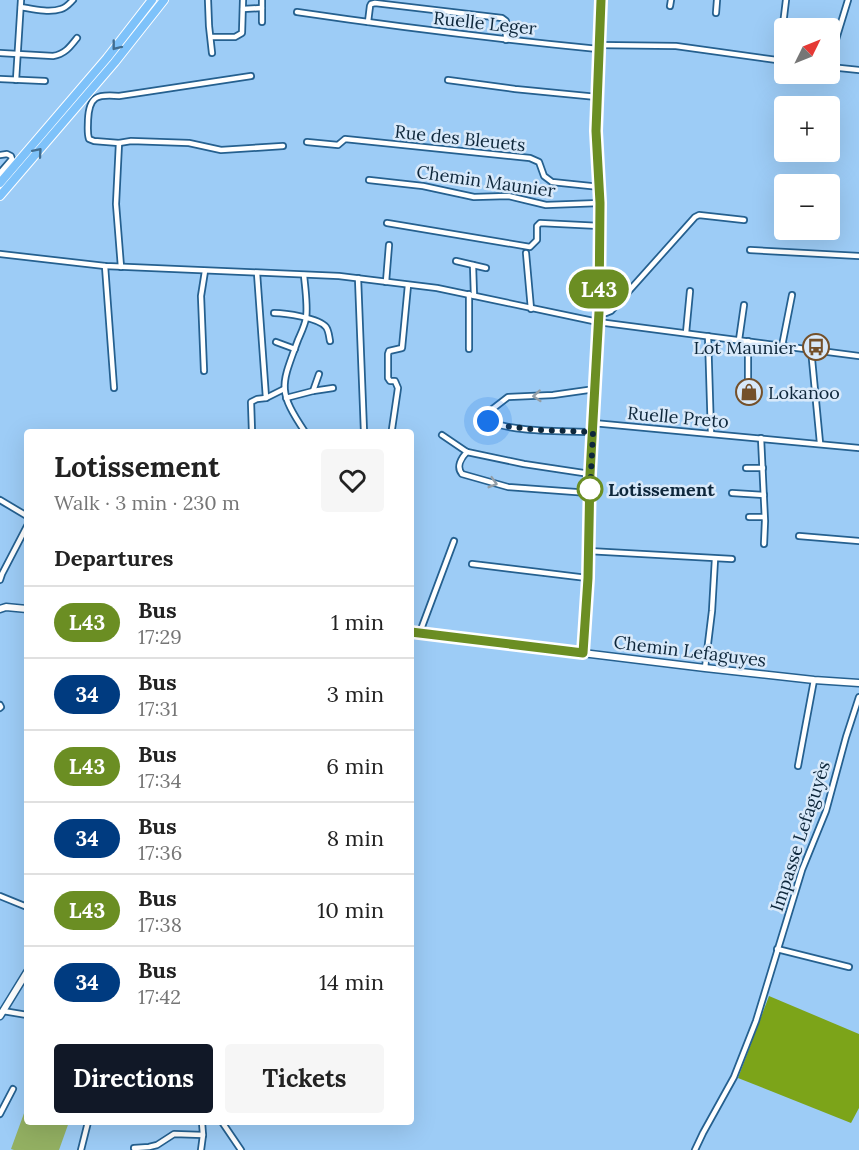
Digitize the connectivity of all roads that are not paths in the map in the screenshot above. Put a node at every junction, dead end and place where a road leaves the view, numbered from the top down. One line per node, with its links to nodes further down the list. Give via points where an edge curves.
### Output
1 (21, 0): 14 (street)
2 (73, 0): 14 (street, via 60,10)
3 (152, 0): 45 (highway, one-way to 45)
4 (164, 0): 47 (highway, one-way to 4)
5 (208, 0): 23 (street)
6 (243, 0): 16 (street)
7 (262, 0): 15 (street)
8 (601, 0): 26 (street)
9 (671, 0): 13 (street)
10 (717, 0): 18 (street)
11 (786, 0): 19 (street)
12 (848, 0): 22 (street)
13 (670, 6)
14 (21, 7): 29 (street)
15 (261, 8): 16 (street); 20 (street)
16 (243, 9): 23 (street, via 240,35)
17 (297, 12): 21 (street, Ruelle Leger)
18 (716, 13)
19 (784, 18)
20 (262, 22)
21 (368, 22): 25 (street, Ruelle Leger); 25 (street, via 370,6 375,3 502,18 506,21)
22 (840, 26)
23 (211, 37): 28 (street)
24 (77, 38): 29 (street, via 60,55)
25 (506, 39): 26 (street, Ruelle Leger)
26 (598, 47): 30 (street, Ruelle Leger, via 676,46); 38 (street)
27 (0, 52): 29 (street)
28 (212, 52)
29 (17, 54): 35 (street)
30 (774, 60)
31 (840, 68): 32 (street)
32 (859, 70)
33 (251, 76): 40 (street, via 100,96 89,106 89,140)
34 (0, 79): 35 (street)
35 (16, 80): 37 (street)
36 (448, 80): 38 (street)
37 (45, 81)
38 (597, 97): 46 (street)
39 (307, 142): 46 (street, Rue des Bleuets, via 338,145 345,139 530,158 538,162 544,176 552,182)
40 (119, 143): 41 (street, via 189,143 221,150); 60 (street, via 116,204)
41 (283, 146)
42 (0, 155): 43 (street, via 7,154 12,159)
43 (0, 173)
44 (369, 180): 48 (street, Chemin Maunier, via 474,197 508,196 546,205)
45 (0, 183)
46 (600, 187): 48 (street)
47 (0, 196)
48 (600, 203): 51 (street)
49 (744, 220): 73 (street, via 694,217 611,311)
50 (387, 223): 51 (street, via 530,247 537,240 540,223)
51 (600, 226): 73 (street)
52 (389, 245): 66 (street)
53 (750, 249): 56 (street)
54 (526, 253): 72 (street)
55 (0, 254): 59 (street)
56 (859, 256)
57 (456, 261): 58 (street)
58 (473, 265): 61 (street); 69 (street)
59 (105, 266): 60 (street); 90 (street)
60 (121, 267): 62 (street)
61 (486, 268)
62 (205, 271): 63 (street); 88 (street, via 201,296)
63 (256, 273): 64 (street); 96 (street)
64 (304, 275): 65 (street); 75 (street)
65 (358, 278): 66 (street); 101 (street)
66 (386, 282): 67 (street)
67 (408, 285): 69 (street); 102 (street, via 402,348 388,354 388,378 396,381 398,388)
68 (690, 291): 77 (street)
69 (472, 295): 72 (street); 85 (street)
70 (792, 295): 83 (street)
71 (744, 305): 79 (street)
72 (531, 309): 76 (street)
73 (599, 312): 76 (street)
74 (274, 313): 75 (street)
75 (306, 318): 80 (street, via 325,327); 84 (street)
76 (598, 322): 77 (street); 93 (street)
77 (686, 333): 78 (street)
78 (708, 336): 79 (street); 104 (street)
79 (739, 340): 81 (street)
80 (330, 341)
81 (748, 341): 83 (street); 95 (street)
82 (276, 342): 84 (street)
83 (783, 345): 86 (street)
84 (295, 348): 92 (street)
85 (470, 349)
86 (812, 349): 87 (street); 107 (street)
87 (859, 356)
88 (204, 371)
89 (319, 374): 94 (street)
90 (114, 388)
91 (333, 388): 94 (street)
92 (284, 389): 96 (street); 97 (street)
93 (595, 389): 98 (street); 103 (street, one-way to 103, via 508,397 486,414 492,423)
94 (313, 391): 97 (street)
95 (748, 393)
96 (266, 398): 99 (street, via 251,402)
97 (286, 398): 100 (street)
98 (593, 423): 103 (street); 104 (street, Ruelle Preto)
99 (252, 429)
100 (303, 429)
101 (364, 429)
102 (392, 429)
103 (593, 432): 112 (street)
104 (711, 433): 106 (street, Ruelle Preto)
105 (442, 435): 109 (street)
106 (761, 438): 107 (street, Ruelle Preto); 111 (street)
107 (820, 443): 108 (street, Ruelle Preto)
108 (859, 447)
109 (467, 452): 112 (street); 113 (street, one-way to 113, via 459,466 462,474 508,487)
110 (746, 468): 111 (street)
111 (763, 468): 115 (street)
112 (590, 474): 113 (street)
113 (590, 493): 125 (street)
114 (732, 493): 115 (street)
115 (764, 495): 119 (street)
116 (0, 500): 117 (street)
117 (24, 514)
118 (748, 517): 119 (street)
119 (764, 517): 124 (street)
120 (24, 532): 130 (street)
121 (799, 536): 123 (street)
122 (454, 541): 134 (street)
123 (859, 541)
124 (764, 544)
125 (588, 551): 126 (street); 129 (street)
126 (715, 559): 127 (street); 136 (street)
127 (732, 560)
128 (472, 564): 129 (street)
129 (588, 578): 135 (street)
130 (0, 580)
131 (1, 606): 132 (main road)
132 (24, 609)
133 (414, 632): 134 (main road, Chemin Lefaguyes)
134 (420, 632): 135 (main road, Chemin Lefaguyes)
135 (583, 653): 136 (main road, Chemin Lefaguyes)
136 (705, 668): 137 (main road, Chemin Lefaguyes)
137 (814, 680): 138 (main road, Chemin Lefaguyes); 140 (street)
138 (859, 683)
139 (859, 697): 143 (street, Impasse Lefaguyès, via 826,811)
140 (798, 766)
141 (0, 896): 142 (street)
142 (24, 906)
143 (777, 949): 144 (street); 158 (street, Impasse Lefaguyès, via 756,1021 734,1077)
144 (849, 967)
145 (24, 977): 146 (main road)
146 (2, 1014): 147 (street)
147 (24, 1015)
148 (13, 1089): 149 (street)
149 (0, 1114)
150 (87, 1125): 155 (street)
151 (202, 1125): 153 (street)
152 (224, 1125): 157 (street)
153 (203, 1135): 154 (street, via 174,1134 157,1145); 156 (street)
154 (134, 1148)
155 (81, 1150)
156 (201, 1150)
157 (241, 1150)
158 (695, 1150)

